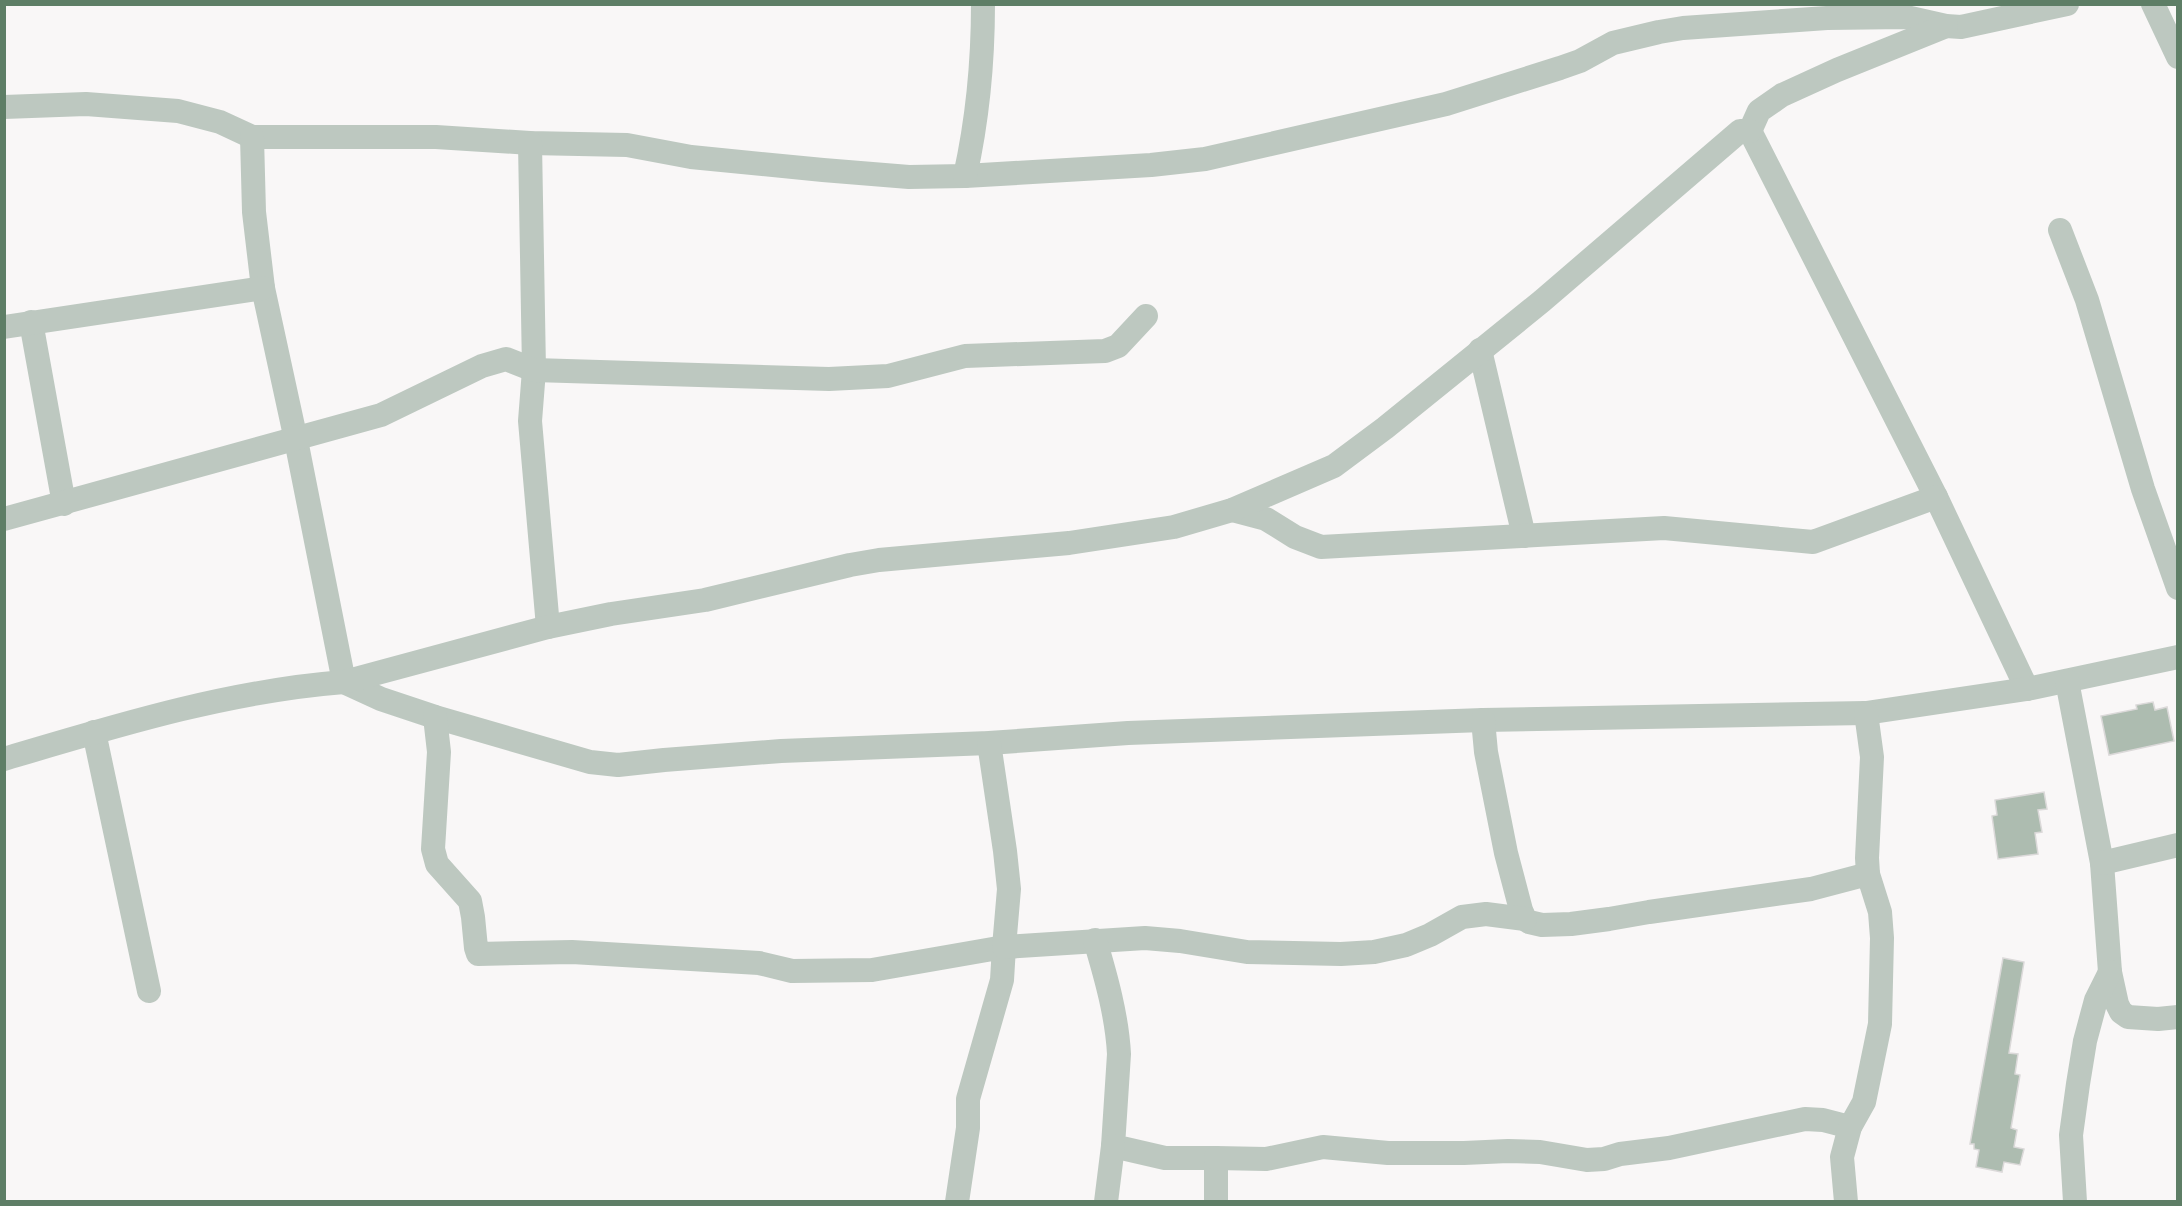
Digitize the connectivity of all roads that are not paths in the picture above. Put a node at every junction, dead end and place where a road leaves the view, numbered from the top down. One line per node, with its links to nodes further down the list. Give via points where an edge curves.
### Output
1 (983, 4): 10 (street, via 983,45)
2 (2067, 4): 4 (street, via 1981,24)
3 (2152, 4): 5 (street)
4 (1946, 26): 7 (street, via 1782,95 1760,111); 10 (street, via 1906,17 1827,18 1659,32 1613,43 1580,61 1446,104 1205,159)
5 (2178, 57)
6 (4, 107): 8 (street, via 86,104 178,111 220,122)
7 (1750, 131): 16 (street, via 1740,131 1542,302); 19 (street)
8 (252, 137): 9 (street, via 436,137); 12 (street, via 254,212)
9 (530, 143): 10 (street, via 627,146 691,157 909,177); 17 (street)
10 (965, 176)
11 (2060, 230): 24 (street, via 2087,300 2143,489)
12 (263, 288): 14 (street); 18 (street)
13 (1146, 316): 17 (street, via 1118,346 1105,351 965,356 888,376 829,379)
14 (31, 322): 15 (street); 20 (street)
15 (4, 327)
16 (1480, 350): 21 (street, via 1334,466); 23 (street)
17 (534, 370): 18 (street, via 506,360 482,366 381,415); 25 (street, via 530,421)
18 (296, 440): 20 (street); 28 (street)
19 (1936, 497): 23 (street, via 1812,542 1664,528); 29 (street)
20 (64, 504): 22 (street)
21 (1232, 510): 23 (street, via 1266,519 1321,547); 25 (street, via 1174,527 1069,543 879,560 705,600)
22 (4, 519)
23 (1524, 536)
24 (2178, 588)
25 (548, 627): 28 (street)
26 (2178, 657): 27 (street)
27 (2067, 681): 29 (street); 37 (street)
28 (344, 682): 31 (street); 33 (street, via 210,703)
29 (2027, 689): 30 (street)
30 (1866, 713): 32 (street); 38 (street, via 1872,757)
31 (435, 717): 34 (street, via 590,762 618,765 781,751); 41 (street, via 439,752 433,849 437,864 470,901 478,954 595,954 759,963 792,971 872,970)
32 (1483, 720): 34 (street, via 1128,733); 39 (street, via 1506,853)
33 (94, 732): 35 (street); 43 (street)
34 (989, 743): 41 (street, via 1009,889)
35 (4, 759)
36 (2178, 845): 37 (street)
37 (2102, 863): 42 (street)
38 (1868, 874): 39 (street, via 1811,889 1609,920 1542,925); 45 (street, via 1880,912 1880,1024 1864,1102)
39 (1525, 919): 40 (street, via 1462,917 1406,945 1341,954 1247,952 1145,938)
40 (1095, 940): 41 (street); 46 (street, via 1107,978 1118,1041)
41 (1004, 947): 48 (street, via 1002,980 968,1100 968,1128)
42 (2110, 972): 44 (street, via 2117,1004 2128,1017); 52 (street, via 2096,1000 2078,1084 2071,1135)
43 (149, 991)
44 (2178, 1017)
45 (1850, 1127): 47 (street, via 1804,1119 1604,1160 1540,1152 1388,1153 1323,1147 1266,1159); 51 (street, via 1842,1157)
46 (1113, 1146): 47 (street, via 1165,1158); 49 (street)
47 (1216, 1158): 50 (street)
48 (957, 1202)
49 (1106, 1202)
50 (1216, 1202)
51 (1846, 1202)
52 (2074, 1202)

